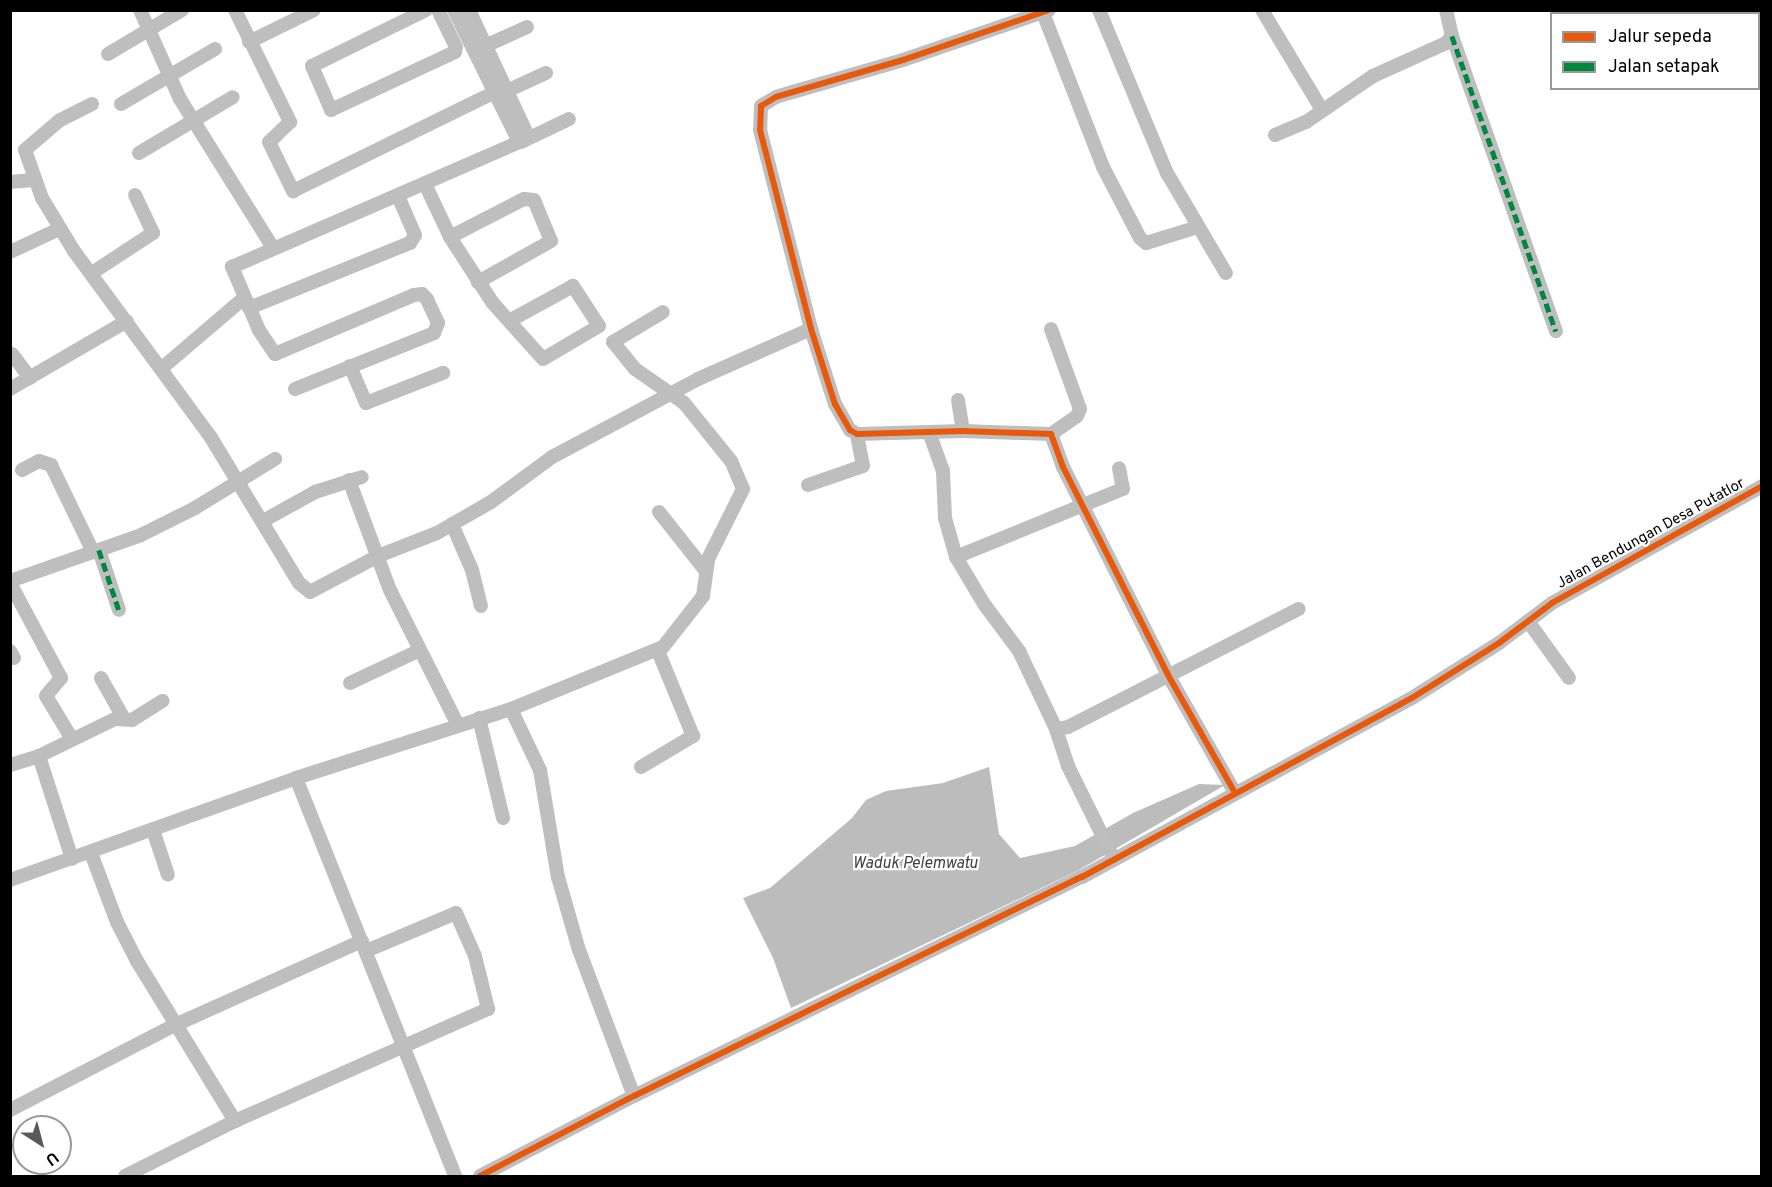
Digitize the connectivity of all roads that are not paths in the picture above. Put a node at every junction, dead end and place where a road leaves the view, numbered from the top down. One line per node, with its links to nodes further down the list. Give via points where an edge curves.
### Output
1 (140, 10): 15 (street)
2 (182, 10): 15 (street)
3 (235, 10): 17 (street)
4 (314, 10): 17 (street)
5 (426, 10): 14 (street, via 312,66 331,110 455,52)
6 (438, 10): 14 (street)
7 (469, 10): 18 (street)
8 (1099, 10): 38 (street, via 1167,173)
9 (1262, 10): 27 (street)
10 (1446, 10): 16 (street)
11 (1046, 12): 38 (street, via 1106,175 1140,238 1146,243); 50 (street, via 903,60 789,92 761,106 760,130)
12 (457, 17): 14 (street); 23 (street)
13 (527, 27): 18 (street)
14 (447, 29)
15 (148, 31): 20 (street); 22 (street)
16 (1452, 36): 27 (street, via 1406,63 1373,76); 52 (street)
17 (249, 42): 23 (street, via 290,122 269,142 293,191)
18 (485, 46): 23 (street)
19 (215, 49): 22 (street)
20 (108, 54)
21 (546, 74): 23 (street)
22 (169, 75): 26 (street); 29 (street)
23 (501, 92): 31 (street)
24 (233, 97): 29 (street)
25 (92, 104): 33 (street, via 60,120 28,146 25,154)
26 (121, 104)
27 (1322, 110): 30 (street, via 1306,122)
28 (569, 119): 31 (street)
29 (193, 120): 32 (street); 41 (street)
30 (1275, 135)
31 (524, 140): 35 (street)
32 (139, 153)
33 (34, 180): 34 (street); 39 (street)
34 (10, 182)
35 (422, 185): 37 (street); 40 (street)
36 (135, 195): 43 (street, via 153,234)
37 (399, 196): 41 (street); 46 (street, via 415,235 410,243)
38 (1198, 227): 44 (street)
39 (59, 229): 42 (street); 43 (street)
40 (450, 237): 45 (street); 45 (street, via 524,199 534,200 551,242)
41 (273, 248): 46 (street, via 232,267)
42 (10, 252)
43 (92, 273): 49 (street)
44 (1226, 273)
45 (478, 282): 48 (street)
46 (247, 303): 54 (street, via 275,354 414,295 422,294 427,299 438,323 434,333); 55 (street)
47 (663, 312): 60 (street, via 613,342 636,369)
48 (511, 320): 48 (street, via 543,359 599,326 573,286)
49 (127, 321): 55 (street); 57 (street)
50 (812, 329): 60 (street, via 698,380); 64 (street, via 836,404 850,430)
51 (1051, 329): 65 (street, via 1080,410)
52 (1556, 331)
53 (12, 354): 57 (street)
54 (350, 366): 56 (street, via 366,403); 59 (street)
55 (162, 368): 69 (street)
56 (443, 374)
57 (30, 378): 58 (street)
58 (10, 389)
59 (295, 389)
60 (674, 396): 75 (street, via 552,457); 79 (street, via 740,475 743,489)
61 (958, 400): 62 (street)
62 (963, 431): 63 (street); 65 (street)
63 (929, 432): 64 (street); 78 (street, via 943,471 945,518)
64 (857, 434): 70 (street, via 863,466)
65 (1052, 434): 72 (street)
66 (275, 459): 69 (street)
67 (1119, 468): 72 (street, via 1124,489)
68 (22, 470): 76 (street, via 39,460 51,465)
69 (238, 482): 74 (street); 76 (street, via 141,535)
70 (808, 485)
71 (1761, 486): 84 (street, Jalan Bendungan Desa Putatlor)
72 (1083, 507): 78 (street); 87 (street)
73 (659, 512): 79 (street)
74 (263, 520): 77 (street, via 299,583 310,592); 77 (street, via 315,492 356,478)
75 (452, 524): 77 (street); 81 (street, via 472,570)
76 (96, 551): 80 (street); 83 (street)
77 (378, 556): 85 (street, via 398,609)
78 (956, 557): 96 (street, via 1019,651)
79 (705, 570): 86 (street, via 703,596)
80 (10, 582): 97 (street, via 61,678 46,696)
81 (481, 606)
82 (1299, 609): 87 (street)
83 (119, 610)
84 (1528, 621): 89 (street); 102 (street, Jalan Bendungan Desa Putatlor, via 1412,698)
85 (420, 650): 90 (street); 95 (street)
86 (658, 651): 92 (street); 100 (street, via 693,736)
87 (1168, 675): 96 (street, via 1068,727); 102 (street)
88 (101, 678): 94 (street)
89 (1569, 678)
90 (350, 683)
91 (162, 701): 94 (street, via 132,720)
92 (511, 709): 93 (street); 113 (street, via 540,770 558,877 579,950)
93 (479, 718): 95 (street); 103 (street)
94 (124, 719): 97 (street, via 115,719)
95 (458, 725): 101 (street)
96 (1056, 729): 107 (street, via 1071,774)
97 (72, 739): 98 (street)
98 (39, 756): 99 (street); 106 (street)
99 (10, 765)
100 (641, 767)
101 (296, 778): 104 (street); 110 (street)
102 (1234, 791): 107 (street, Jalan Bendungan Desa Putatlor)
103 (503, 819)
104 (153, 830): 105 (street); 108 (street)
105 (91, 853): 106 (street); 111 (street, via 117,922)
106 (72, 859): 109 (street)
107 (1114, 859): 113 (street, Jalan Bendungan Desa Putatlor)
108 (168, 874)
109 (10, 880)
110 (364, 946): 111 (street); 112 (street); 112 (street, via 452,913 459,916 475,956 486,1012)
111 (175, 1025): 114 (street); 115 (street)
112 (401, 1045): 115 (street); 117 (street)
113 (634, 1096): 118 (street, Jalan Bendungan Desa Putatlor)
114 (10, 1110)
115 (235, 1121): 116 (street)
116 (125, 1176)
117 (455, 1176)
118 (480, 1176)

